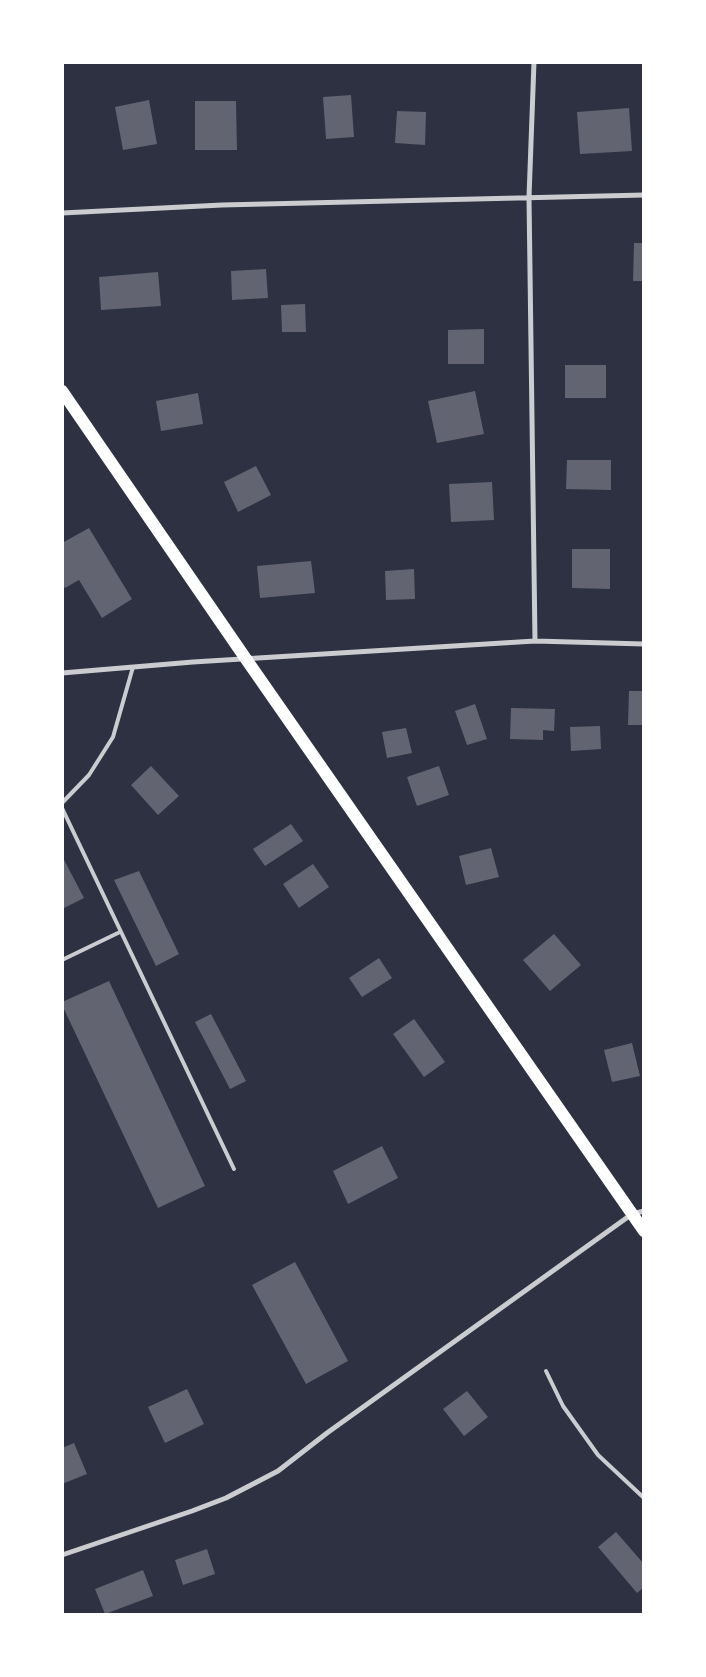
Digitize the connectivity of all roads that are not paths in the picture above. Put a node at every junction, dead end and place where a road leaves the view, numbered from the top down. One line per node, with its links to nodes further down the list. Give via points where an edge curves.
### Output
1 (534, 62): 3 (street)
2 (644, 195): 3 (street)
3 (529, 197): 4 (street, via 222,205); 6 (street)
4 (62, 213)
5 (62, 391): 8 (main road)
6 (535, 641): 7 (street); 8 (street)
7 (644, 644)
8 (246, 659): 9 (street); 16 (main road)
9 (133, 667): 10 (street); 11 (lane, via 113,737 89,775)
10 (62, 673)
11 (62, 803)
12 (62, 808): 13 (lane)
13 (120, 932): 14 (lane); 15 (lane)
14 (62, 960)
15 (234, 1169)
16 (638, 1213): 17 (main road); 20 (street, via 278,1471 201,1508)
17 (644, 1231)
18 (546, 1371): 19 (lane, via 563,1406 598,1454)
19 (644, 1498)
20 (62, 1555)

